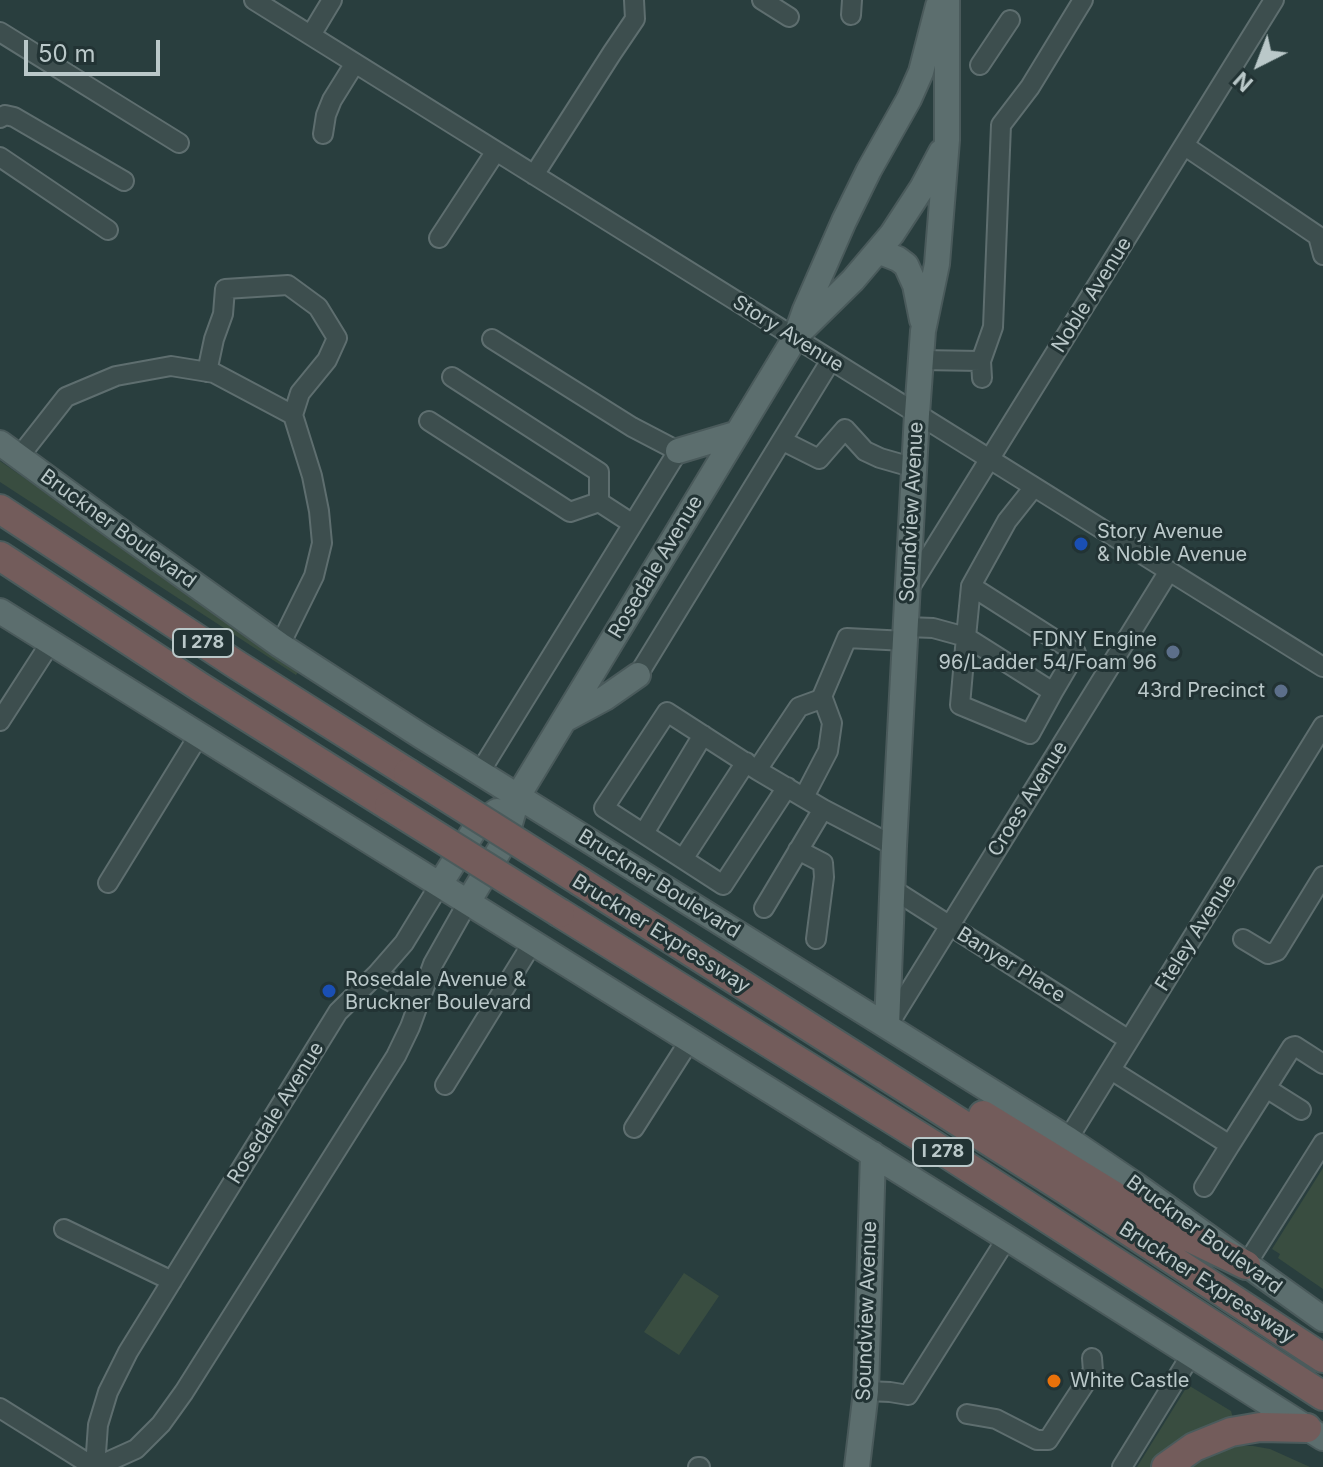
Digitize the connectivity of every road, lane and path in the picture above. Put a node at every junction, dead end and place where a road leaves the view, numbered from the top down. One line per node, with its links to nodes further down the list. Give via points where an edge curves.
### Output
1 (254, 0): 14 (street, Story Avenue)
2 (332, 0): 14 (street)
3 (634, 0): 11 (street)
4 (652, 0): 11 (street)
5 (762, 0): 10 (street)
6 (939, 0): 31 (main road, Rosedale Avenue, via 921,72 844,221)
7 (947, 0): 19 (main road, Soundview Avenue)
8 (1083, 0): 34 (street, via 1001,125 993,327 981,370)
9 (1274, 0): 21 (street, Noble Avenue)
10 (789, 17)
11 (635, 19): 24 (street)
12 (1010, 20): 16 (street)
13 (0, 32): 20 (street)
14 (311, 35): 15 (street, Story Avenue)
15 (355, 63): 18 (street, via 332,100); 22 (street, Story Avenue)
16 (980, 65)
17 (0, 118): 25 (street, via 14,117)
18 (323, 134)
19 (947, 140): 28 (main road, Rosedale Avenue, via 922,188); 30 (main road, Soundview Avenue, via 937,264)
20 (179, 143)
21 (1185, 146): 29 (street, via 1318,236); 44 (street, Noble Avenue)
22 (496, 151): 24 (street, Story Avenue); 27 (street)
23 (0, 157): 26 (street)
24 (534, 175): 31 (street, Story Avenue)
25 (124, 181)
26 (108, 230)
27 (439, 238)
28 (878, 251): 30 (main road, via 906,265 919,299); 31 (main road, Rosedale Avenue)
29 (1323, 255)
30 (923, 331): 34 (main road, Soundview Avenue)
31 (795, 338): 33 (street, Story Avenue); 40 (main road, Rosedale Avenue)
32 (492, 339): 43 (street)
33 (831, 360): 37 (street, Story Avenue); 41 (street, Rosedale Avenue)
34 (921, 360): 37 (main road, Soundview Avenue)
35 (207, 372): 38 (street); 38 (street, via 225,289 288,285 318,307 337,338 300,393); 42 (street, via 171,366 116,376 66,397)
36 (452, 377): 47 (street, via 599,472)
37 (917, 414): 44 (street, Story Avenue); 45 (main road, Soundview Avenue)
38 (293, 415): 58 (street, via 312,476 322,543 314,576)
39 (429, 421): 47 (street, via 570,512)
40 (735, 434): 43 (main road); 63 (main road, Rosedale Avenue)
41 (783, 441): 45 (street, via 819,459 845,429 865,451); 60 (street, Rosedale Avenue)
42 (10, 450): 58 (main road, Bruckner Boulevard)
43 (678, 451): 49 (street, Rosedale Avenue)
44 (990, 459): 46 (street, Story Avenue); 53 (street, Noble Avenue)
45 (915, 468): 53 (main road, Soundview Avenue)
46 (1034, 487): 51 (street, Story Avenue); 52 (street, via 1007,521)
47 (599, 502): 49 (street)
48 (0, 509): 79 (highway, Bruckner Expressway / I 278, bridge)
49 (633, 524): 69 (street, Rosedale Avenue)
50 (0, 556): 114 (highway, Bruckner Expressway / I 278, bridge, via 187,680 935,1146)
51 (1169, 571): 59 (street, Story Avenue); 85 (street, Croes Avenue)
52 (971, 586): 56 (street); 61 (street, via 1076,653)
53 (909, 589): 55 (main road, Soundview Avenue)
54 (0, 611): 57 (main road)
55 (906, 634): 56 (street, via 933,628); 62 (street, via 847,638); 75 (main road, Soundview Avenue)
56 (966, 637): 61 (street); 61 (street, via 960,705 1030,734)
57 (51, 642): 64 (street); 66 (main road)
58 (280, 645): 69 (main road, Bruckner Boulevard)
59 (1323, 667)
60 (638, 675): 63 (main road)
61 (1053, 692)
62 (822, 696): 68 (street, via 799,707); 72 (street, via 832,723 828,751)
63 (564, 720): 71 (main road, Rosedale Avenue)
64 (0, 721)
65 (1323, 726): 93 (street, Fteley Avenue)
66 (199, 735): 80 (street); 81 (main road)
67 (703, 735): 68 (street); 74 (street); 74 (street, via 667,712 604,808)
68 (752, 766): 70 (street); 77 (street)
69 (480, 772): 71 (main road, Bruckner Boulevard)
70 (787, 787): 72 (street); 77 (street, via 723,885)
71 (518, 796): 81 (main road, Rosedale Avenue, via 478,824); 83 (main road, Rosedale Avenue, via 505,841); 91 (main road, Bruckner Boulevard)
72 (804, 797): 73 (street)
73 (823, 809): 75 (street); 76 (street)
74 (644, 833): 77 (street)
75 (894, 846): 82 (main road, Soundview Avenue)
76 (798, 850): 84 (street); 86 (street, via 823,863)
77 (683, 859)
78 (1323, 876): 87 (street, via 1277,951 1268,954)
79 (581, 882): 107 (highway, via 849,1033 1139,1211); 112 (highway, Bruckner Expressway / I 278)
80 (108, 883)
81 (440, 884): 83 (main road); 89 (street, Rosedale Avenue, via 404,943)
82 (894, 890): 85 (street, Banyer Place); 91 (main road, Soundview Avenue)
83 (468, 902): 88 (main road); 90 (street, Rosedale Avenue)
84 (764, 908)
85 (950, 926): 91 (street, Croes Avenue); 93 (street, Banyer Place)
86 (816, 939)
87 (1243, 939)
88 (533, 942): 92 (main road); 96 (street)
89 (377, 974): 90 (street); 108 (street, Rosedale Avenue, via 338,1012)
90 (420, 998): 118 (street, Rosedale Avenue, via 396,1056 184,1392 136,1449)
91 (887, 1026): 100 (main road, Bruckner Boulevard)
92 (690, 1040): 99 (street); 103 (main road)
93 (1129, 1040): 95 (street, Fteley Avenue)
94 (1323, 1064): 97 (street, via 1292,1047)
95 (1111, 1070): 100 (street, Fteley Avenue); 102 (street)
96 (445, 1085)
97 (1266, 1088): 98 (street); 102 (street)
98 (1301, 1110)
99 (634, 1128)
100 (1068, 1139): 107 (main road, Bruckner Boulevard)
101 (1323, 1143): 107 (street)
102 (1230, 1145): 104 (street)
103 (873, 1154): 106 (main road); 113 (main road, Soundview Avenue)
104 (1204, 1187)
105 (64, 1229): 108 (street)
106 (1007, 1238): 110 (main road); 113 (street, via 908,1395)
107 (1246, 1265): 109 (main road, Bruckner Boulevard)
108 (172, 1281): 118 (street, Rosedale Avenue, via 108,1392 98,1425)
109 (1323, 1319)
110 (1191, 1355): 117 (main road); 120 (street)
111 (1092, 1358): 116 (street, via 1093,1371 1048,1440 1037,1440 996,1419)
112 (1323, 1358)
113 (866, 1391): 119 (main road, Soundview Avenue)
114 (1323, 1396)
115 (0, 1408): 118 (street)
116 (967, 1414)
117 (1315, 1433): 121 (highway, via 1260,1427 1231,1432 1194,1447)
118 (95, 1467)
119 (857, 1467)
120 (1122, 1467)
121 (1166, 1467)

